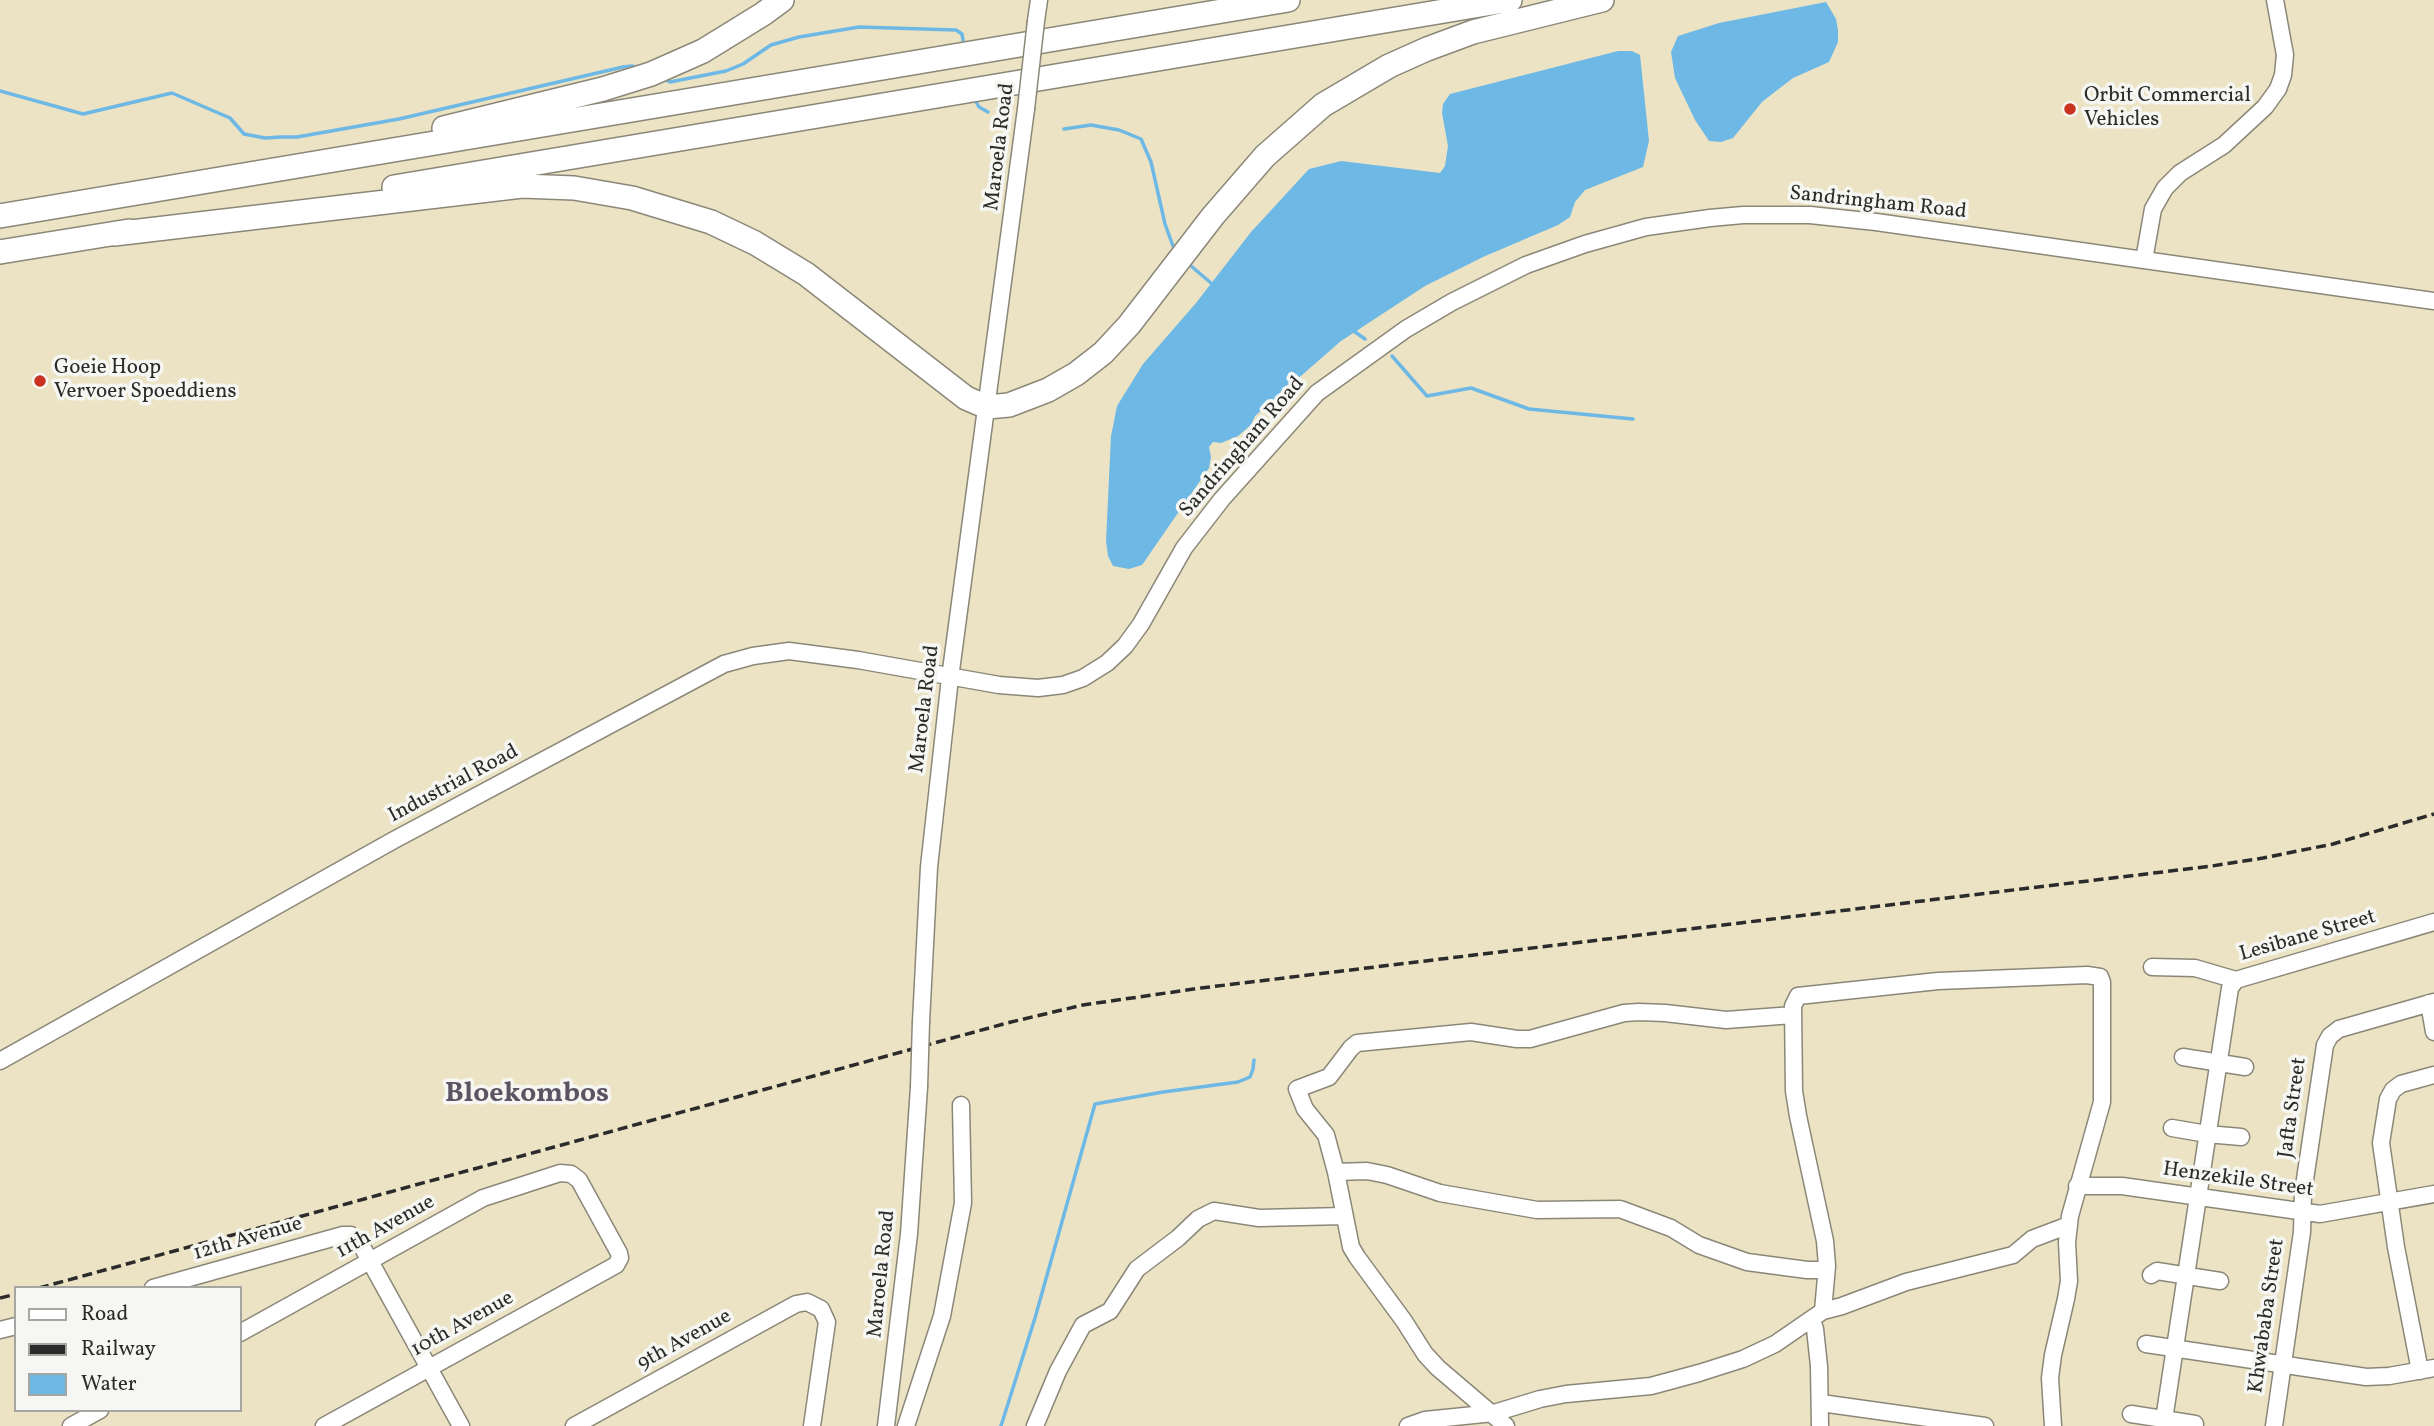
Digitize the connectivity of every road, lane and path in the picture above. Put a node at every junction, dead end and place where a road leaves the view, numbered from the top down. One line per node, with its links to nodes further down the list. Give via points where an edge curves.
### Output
1 (782, 0): 7 (highway, via 703,51 651,74)
2 (1039, 0): 13 (street, Maroela Road, bridge)
3 (1288, 0): 7 (highway)
4 (1510, 0): 9 (highway)
5 (1602, 0): 13 (highway, via 1473,32 1427,49 1323,105 1265,156 1103,354 1048,390 1009,405)
6 (2275, 0): 11 (street, via 2284,55 2278,89 2224,145 2165,188 2153,209)
7 (257, 173): 8 (highway)
8 (0, 216)
9 (114, 234): 10 (highway); 13 (highway, via 522,186 575,188 632,198 711,222 755,243 806,274 953,390)
10 (0, 252)
11 (2144, 260): 12 (street, Sandringham Road); 14 (street, Sandringham Road, via 1854,219 1777,214 1662,224 1554,254 1452,302 1317,393 1222,499 1184,548 1125,646 1107,663 1083,678 1038,688)
12 (2434, 301)
13 (987, 407): 14 (street, Maroela Road)
14 (950, 678): 21 (street, Industrial Road, via 789,651 715,668); 63 (street, Maroela Road, bridge, via 929,867 906,1260)
15 (2434, 922): 17 (street, Lesibane Street)
16 (2152, 967): 17 (street, via 2195,968)
17 (2236, 980): 23 (street, Lesibane Street, via 2228,993)
18 (2432, 1002): 20 (street); 35 (street, Jafta Street, via 2339,1030 2327,1040)
19 (1793, 1015): 30 (street, via 1726,1020 1639,1012 1530,1039 1471,1032 1357,1043 1329,1077 1297,1089 1305,1109 1326,1135); 31 (street, via 1794,1001 1805,994 1938,981 2100,977 2102,1102); 40 (street, via 1794,1091 1821,1214)
20 (2434, 1032)
21 (2, 1055)
22 (2183, 1057): 23 (street)
23 (2217, 1063): 24 (street); 28 (street, Lesibane Street)
24 (2245, 1067)
25 (2434, 1075): 34 (street, via 2401,1084 2390,1094 2381,1149)
26 (961, 1105): 64 (street, via 963,1203 942,1316)
27 (2172, 1128): 28 (street)
28 (2207, 1134): 29 (street); 33 (street, Lesibane Street)
29 (2241, 1137)
30 (1336, 1172): 36 (street); 40 (street, via 1367,1171 1440,1193 1524,1208 1620,1209 1747,1262)
31 (2077, 1186): 33 (street, Henzekile Street, via 2122,1186); 37 (street)
32 (2434, 1194): 34 (street, Henzekile Street)
33 (2197, 1197): 35 (street, Henzekile Street); 42 (street, Lesibane Street)
34 (2389, 1202): 35 (street, Henzekile Street); 51 (street)
35 (2302, 1213): 49 (street, Khwababa Street)
36 (1344, 1216): 54 (street, via 1351,1247 1425,1354 1452,1382); 65 (street, via 1259,1218 1213,1211 1198,1219 1137,1269 1110,1311 1083,1325)
37 (2069, 1225): 45 (street, via 2032,1239 2013,1255 1906,1282); 70 (street, via 2066,1299 2050,1378)
38 (620, 1258): 39 (street, 11th Avenue, via 579,1180 559,1173 483,1199); 50 (street, 10th Avenue, via 616,1265)
39 (370, 1261): 44 (street, 12th Avenue, via 355,1237 343,1235); 46 (street, 11th Avenue); 50 (street)
40 (1826, 1270): 45 (street)
41 (2151, 1275): 42 (street, via 2157,1271)
42 (2185, 1276): 43 (street); 48 (street, Lesibane Street)
43 (2220, 1281)
44 (160, 1286)
45 (1817, 1315): 52 (street); 54 (street, via 1775,1344 1699,1373 1651,1386 1539,1399)
46 (242, 1332)
47 (2146, 1344): 48 (street)
48 (2175, 1348): 49 (street); 56 (street, Lesibane Street)
49 (2283, 1364): 51 (street, via 2366,1377); 71 (street, Khwababa Street)
50 (429, 1368): 59 (street, 10th Avenue); 60 (street)
51 (2427, 1370)
52 (1821, 1403): 68 (street); 69 (street)
53 (96, 1412): 58 (street)
54 (1494, 1413): 66 (street); 67 (street)
55 (2131, 1414): 56 (street)
56 (2164, 1423): 57 (street)
57 (2195, 1424)
58 (71, 1426)
59 (324, 1426)
60 (461, 1426)
61 (574, 1426): 62 (street, 9th Avenue, via 807,1302 818,1306 827,1322)
62 (812, 1426)
63 (886, 1426)
64 (906, 1426)
65 (1035, 1426)
66 (1408, 1426)
67 (1506, 1426)
68 (1820, 1426)
69 (1985, 1426)
70 (2053, 1426)
71 (2274, 1426)

